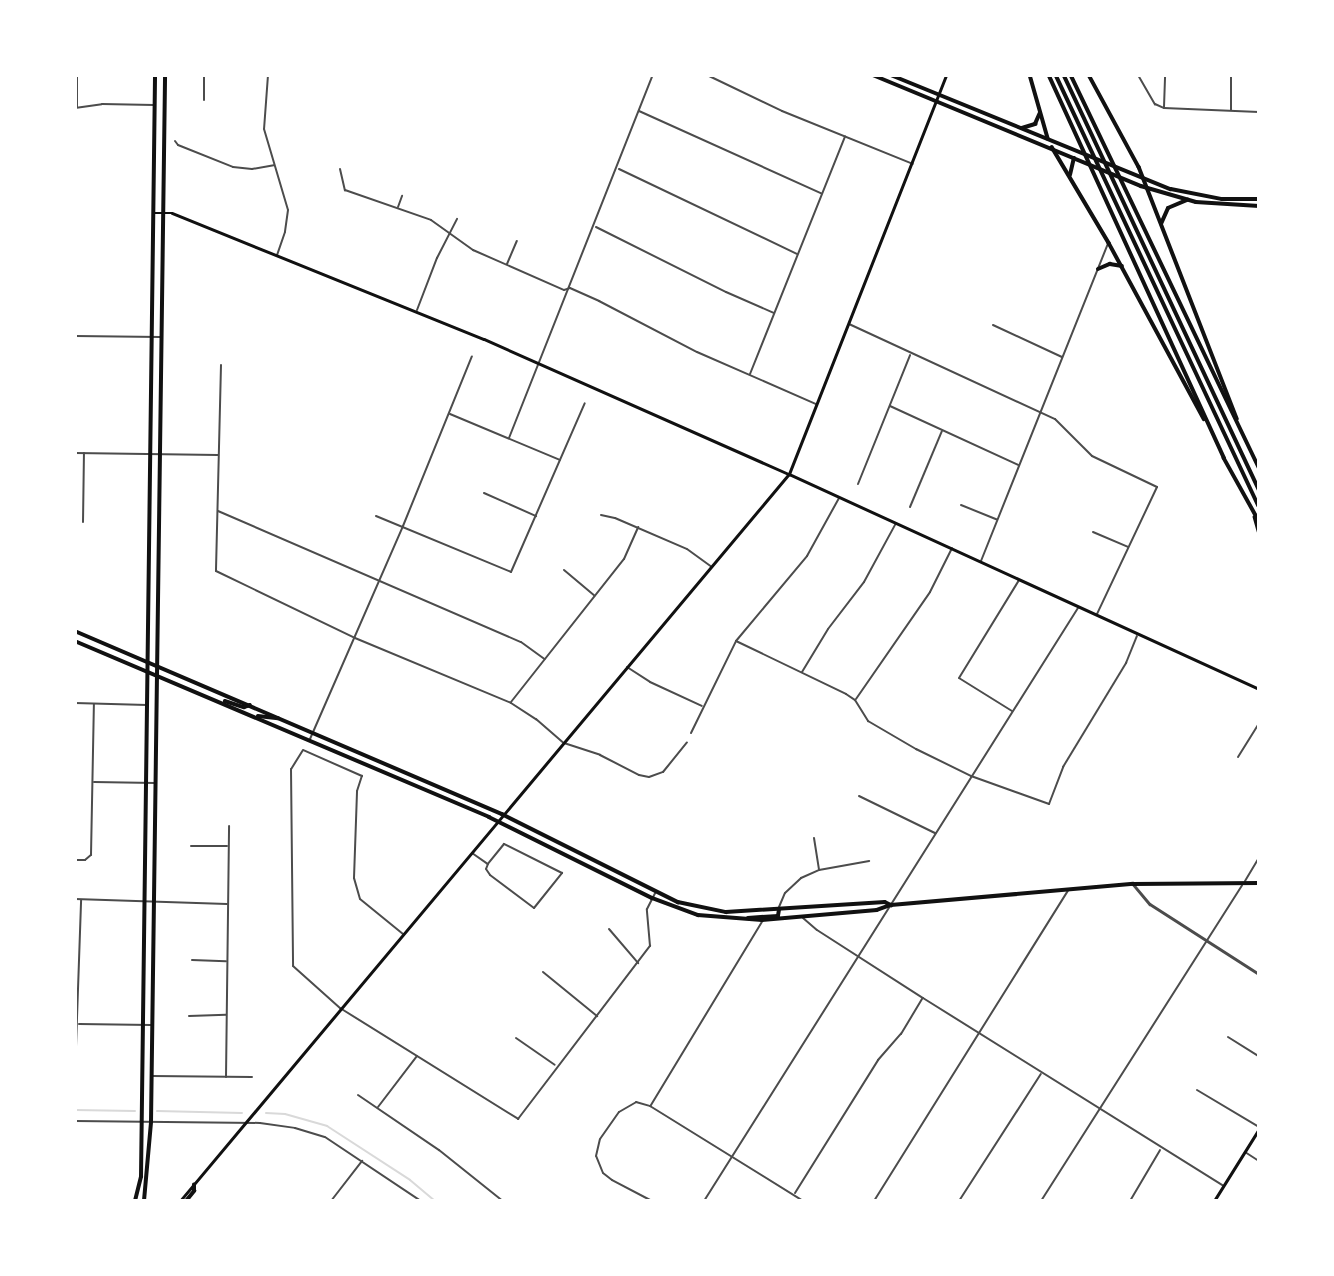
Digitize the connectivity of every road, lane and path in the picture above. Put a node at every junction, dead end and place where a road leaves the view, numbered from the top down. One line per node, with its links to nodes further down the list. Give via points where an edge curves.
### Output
1 (78, 75): 25 (street)
2 (155, 75): 23 (main road)
3 (165, 75): 24 (main road)
4 (204, 75): 21 (street)
5 (268, 75): 39 (street, via 264,129)
6 (653, 75): 27 (street)
7 (707, 75): 32 (street)
8 (873, 75): 22 (main road)
9 (891, 75): 20 (main road)
10 (946, 75): 20 (main road)
11 (1030, 75): 28 (main road)
12 (1049, 75): 91 (main road)
13 (1056, 75): 101 (main road)
14 (1064, 75): 97 (main road)
15 (1071, 75): 85 (main road)
16 (1089, 75): 43 (main road)
17 (1138, 75): 26 (street, via 1155,104)
18 (1165, 75): 26 (street)
19 (1231, 75): 29 (street)
20 (940, 94): 22 (main road); 31 (main road)
21 (204, 100)
22 (938, 100): 35 (main road); 38 (main road)
23 (155, 105): 24 (main road); 25 (street); 51 (main road)
24 (165, 105): 52 (main road)
25 (76, 108)
26 (1164, 108): 29 (street)
27 (639, 111): 41 (street); 45 (street)
28 (1041, 111): 31 (main road, via 1035,124); 33 (main road)
29 (1230, 111): 30 (street)
30 (1259, 112)
31 (1022, 128): 33 (main road)
32 (845, 136): 38 (street); 45 (street)
33 (1048, 138): 35 (main road); 36 (main road)
34 (175, 141): 39 (street, via 233,167)
35 (1052, 147): 36 (main road); 37 (main road); 42 (main road)
36 (1073, 150): 43 (main road)
37 (1074, 158): 42 (main road); 44 (main road)
38 (913, 164): 67 (main road)
39 (275, 165): 60 (street, via 288,210)
40 (340, 169): 50 (street, via 345,190)
41 (617, 169): 54 (street); 59 (street)
42 (1071, 177): 58 (main road)
43 (1144, 179): 44 (main road); 47 (main road, via 1198,196)
44 (1146, 187): 48 (main road); 55 (main road)
45 (822, 194): 59 (street)
46 (402, 196): 50 (street)
47 (1259, 199)
48 (1187, 200): 49 (main road); 55 (main road, via 1163,213)
49 (1259, 206)
50 (397, 208): 56 (street, via 431,220)
51 (153, 213): 52 (main road); 70 (main road)
52 (163, 213): 60 (main road); 71 (main road)
53 (457, 219): 56 (street)
54 (594, 226): 64 (street); 66 (street)
55 (1161, 229): 85 (main road)
56 (449, 234): 61 (street); 65 (street)
57 (517, 241): 61 (street)
58 (1109, 243): 62 (main road); 63 (street)
59 (798, 254): 66 (street)
60 (277, 256): 65 (main road)
61 (507, 265): 64 (street, via 564,290)
62 (1122, 266): 63 (main road); 91 (main road)
63 (1098, 269): 74 (street)
64 (570, 288): 75 (street); 77 (street)
65 (416, 311): 75 (main road)
66 (775, 313): 77 (street)
67 (849, 323): 72 (street); 79 (main road)
68 (993, 325): 74 (street)
69 (75, 336): 70 (street)
70 (152, 337): 71 (street); 88 (main road)
71 (161, 337): 89 (main road)
72 (911, 353): 80 (street); 81 (street)
73 (472, 356): 82 (street)
74 (1063, 358): 81 (street)
75 (540, 364): 84 (street); 95 (main road)
76 (221, 365): 90 (street)
77 (750, 375): 79 (street)
78 (585, 402): 92 (street)
79 (817, 404): 95 (main road)
80 (890, 406): 83 (street); 96 (street)
81 (1041, 412): 93 (street); 116 (street, via 1063,424 1100,461 1157,486)
82 (450, 414): 84 (street); 112 (street)
83 (943, 430): 93 (street); 102 (street)
84 (509, 438): 92 (street)
85 (1248, 447): 94 (main road)
86 (75, 453): 87 (street)
87 (84, 453): 88 (street); 110 (street)
88 (150, 454): 89 (street); 132 (main road)
89 (159, 455): 90 (street); 133 (main road)
90 (219, 455): 104 (street)
91 (1224, 458): 103 (main road)
92 (561, 461): 107 (street)
93 (1019, 465): 108 (street)
94 (1259, 468)
95 (789, 474): 99 (main road); 119 (main road)
96 (858, 484)
97 (1259, 489)
98 (484, 493): 107 (street)
99 (840, 497): 111 (main road); 130 (street, via 813,546)
100 (961, 505): 108 (street)
101 (1259, 506)
102 (911, 507)
103 (1253, 509): 109 (main road); 114 (main road)
104 (218, 511): 122 (street); 128 (street, via 216,571)
105 (601, 515): 113 (street)
106 (376, 516): 112 (street)
107 (537, 517): 112 (street, via 512,572)
108 (998, 519): 118 (street)
109 (1259, 521)
110 (83, 522)
111 (896, 522): 117 (main road); 136 (street, via 864,582)
112 (403, 526): 122 (street)
113 (638, 527): 119 (street, via 687,549); 123 (street, via 624,559)
114 (1259, 531)
115 (1093, 533): 116 (street)
116 (1129, 547): 125 (street)
117 (952, 548): 118 (main road); 139 (street, via 930,592)
118 (981, 562): 121 (main road)
119 (711, 567): 134 (main road)
120 (564, 570): 123 (street)
121 (1020, 579): 124 (main road); 147 (street, via 959,678)
122 (379, 580): 128 (street); 131 (street, via 521,642)
123 (596, 597): 131 (street)
124 (1078, 607): 125 (main road); 147 (street)
125 (1097, 615): 127 (main road)
126 (75, 631): 132 (main road)
127 (1138, 634): 138 (main road); 159 (street, via 1126,663 1063,767 1049,804)
128 (355, 638): 142 (street); 151 (street)
129 (75, 641): 135 (main road)
130 (736, 641): 136 (street); 146 (street)
131 (544, 659): 142 (street)
132 (148, 661): 133 (main road); 135 (main road)
133 (157, 665): 137 (main road); 145 (main road)
134 (627, 667): 146 (street); 155 (main road)
135 (148, 671): 137 (main road); 144 (main road)
136 (801, 673): 139 (street)
137 (156, 674): 140 (main road); 162 (main road)
138 (1259, 689)
139 (855, 700): 159 (street, via 862,715 880,729)
140 (220, 701): 145 (main road); 148 (main road)
141 (75, 703): 143 (street)
142 (511, 703): 155 (street)
143 (94, 704): 144 (street); 160 (street)
144 (147, 705): 161 (main road)
145 (253, 705): 149 (main road)
146 (703, 706): 152 (street)
147 (1013, 711): 159 (street)
148 (256, 716): 149 (main road); 153 (main road)
149 (282, 718): 151 (main road)
150 (1259, 723): 156 (street)
151 (313, 732): 153 (street); 157 (main road)
152 (691, 733)
153 (309, 740): 158 (main road)
154 (687, 742): 155 (street, via 663,772 649,777)
155 (564, 743): 164 (main road)
156 (1238, 757)
157 (386, 763): 158 (main road); 164 (main road)
158 (373, 767): 165 (main road)
159 (971, 776): 167 (street)
160 (93, 782): 161 (street); 173 (street, via 89,858)
161 (146, 783): 162 (street); 185 (main road)
162 (155, 783): 186 (main road)
163 (859, 796): 167 (street)
164 (502, 814): 165 (main road); 181 (main road)
165 (496, 821): 171 (main road); 182 (main road)
166 (229, 826): 170 (street)
167 (936, 833): 188 (street)
168 (814, 838): 176 (street)
169 (191, 846): 170 (street)
170 (228, 846): 187 (street)
171 (471, 852): 175 (street); 194 (main road)
172 (1259, 858): 177 (street)
173 (75, 860)
174 (869, 861): 176 (street)
175 (488, 863): 175 (street, via 485,869 490,875 534,908 562,873 505,844)
176 (819, 870): 189 (street, via 792,884)
177 (1243, 883): 178 (main road); 179 (main road); 195 (street)
178 (1259, 883)
179 (1133, 884): 180 (main road); 195 (street, via 1142,898)
180 (1069, 890): 188 (main road); 210 (street)
181 (655, 892): 182 (street); 189 (main road, via 726,912)
182 (652, 898): 191 (main road, via 698,915); 199 (street, via 647,909 650,946)
183 (75, 899): 184 (street)
184 (81, 900): 185 (street); 207 (street)
185 (145, 902): 186 (street); 208 (main road)
186 (154, 902): 187 (street); 209 (main road)
187 (228, 904): 198 (street)
188 (891, 905): 189 (main road); 190 (main road); 196 (street)
189 (779, 910): 191 (main road, via 778,916)
190 (803, 917): 192 (main road); 196 (street)
191 (743, 920): 192 (main road)
192 (762, 920): 223 (street)
193 (609, 929): 199 (street)
194 (403, 934): 203 (main road); 203 (street, via 360,899 354,878 356,791 362,776 303,750 291,769 293,966)
195 (1207, 941): 201 (street); 225 (street)
196 (859, 956): 202 (street); 233 (street)
197 (192, 960): 198 (street)
198 (227, 961): 204 (street)
199 (638, 964): 206 (street)
200 (543, 972): 206 (street)
201 (1259, 974)
202 (923, 998): 210 (street); 238 (street)
203 (340, 1008): 213 (street); 229 (main road)
204 (227, 1015): 205 (street); 219 (street)
205 (189, 1016)
206 (598, 1016): 215 (street)
207 (78, 1024): 208 (street); 217 (street)
208 (142, 1026): 209 (street); 227 (main road)
209 (152, 1026): 218 (main road)
210 (979, 1033): 216 (street); 249 (street)
211 (1228, 1037): 214 (street)
212 (516, 1038): 215 (street)
213 (417, 1055): 215 (street, via 518,1119); 224 (street)
214 (1259, 1056)
215 (556, 1066)
216 (1041, 1073): 225 (street); 250 (street)
217 (76, 1075)
218 (152, 1076): 219 (street); 228 (main road)
219 (226, 1077): 220 (street)
220 (252, 1077)
221 (1197, 1090): 230 (street)
222 (358, 1095): 224 (street)
223 (650, 1106): 233 (street); 246 (street, via 636,1102 619,1112 600,1139 596,1156 612,1180)
224 (378, 1108): 245 (street)
225 (1098, 1108): 231 (street); 251 (street)
226 (75, 1121): 227 (street)
227 (141, 1122): 228 (street); 239 (main road, via 141,1177)
228 (151, 1122): 229 (street); 240 (main road)
229 (244, 1124): 234 (street, via 316,1133); 236 (main road)
230 (1259, 1128): 232 (main road)
231 (1160, 1149): 237 (street); 252 (street)
232 (1245, 1152): 235 (street); 237 (main road)
233 (732, 1157): 238 (street); 247 (street)
234 (363, 1160): 243 (street); 244 (street)
235 (1259, 1161)
236 (194, 1185): 241 (main road); 242 (main road)
237 (1223, 1186): 253 (main road)
238 (793, 1195): 248 (street)
239 (135, 1201)
240 (145, 1201)
241 (180, 1201)
242 (186, 1201)
243 (331, 1201)
244 (421, 1201)
245 (503, 1201)
246 (652, 1201)
247 (704, 1201)
248 (803, 1201)
249 (874, 1201)
250 (959, 1201)
251 (1041, 1201)
252 (1130, 1201)
253 (1214, 1201)

